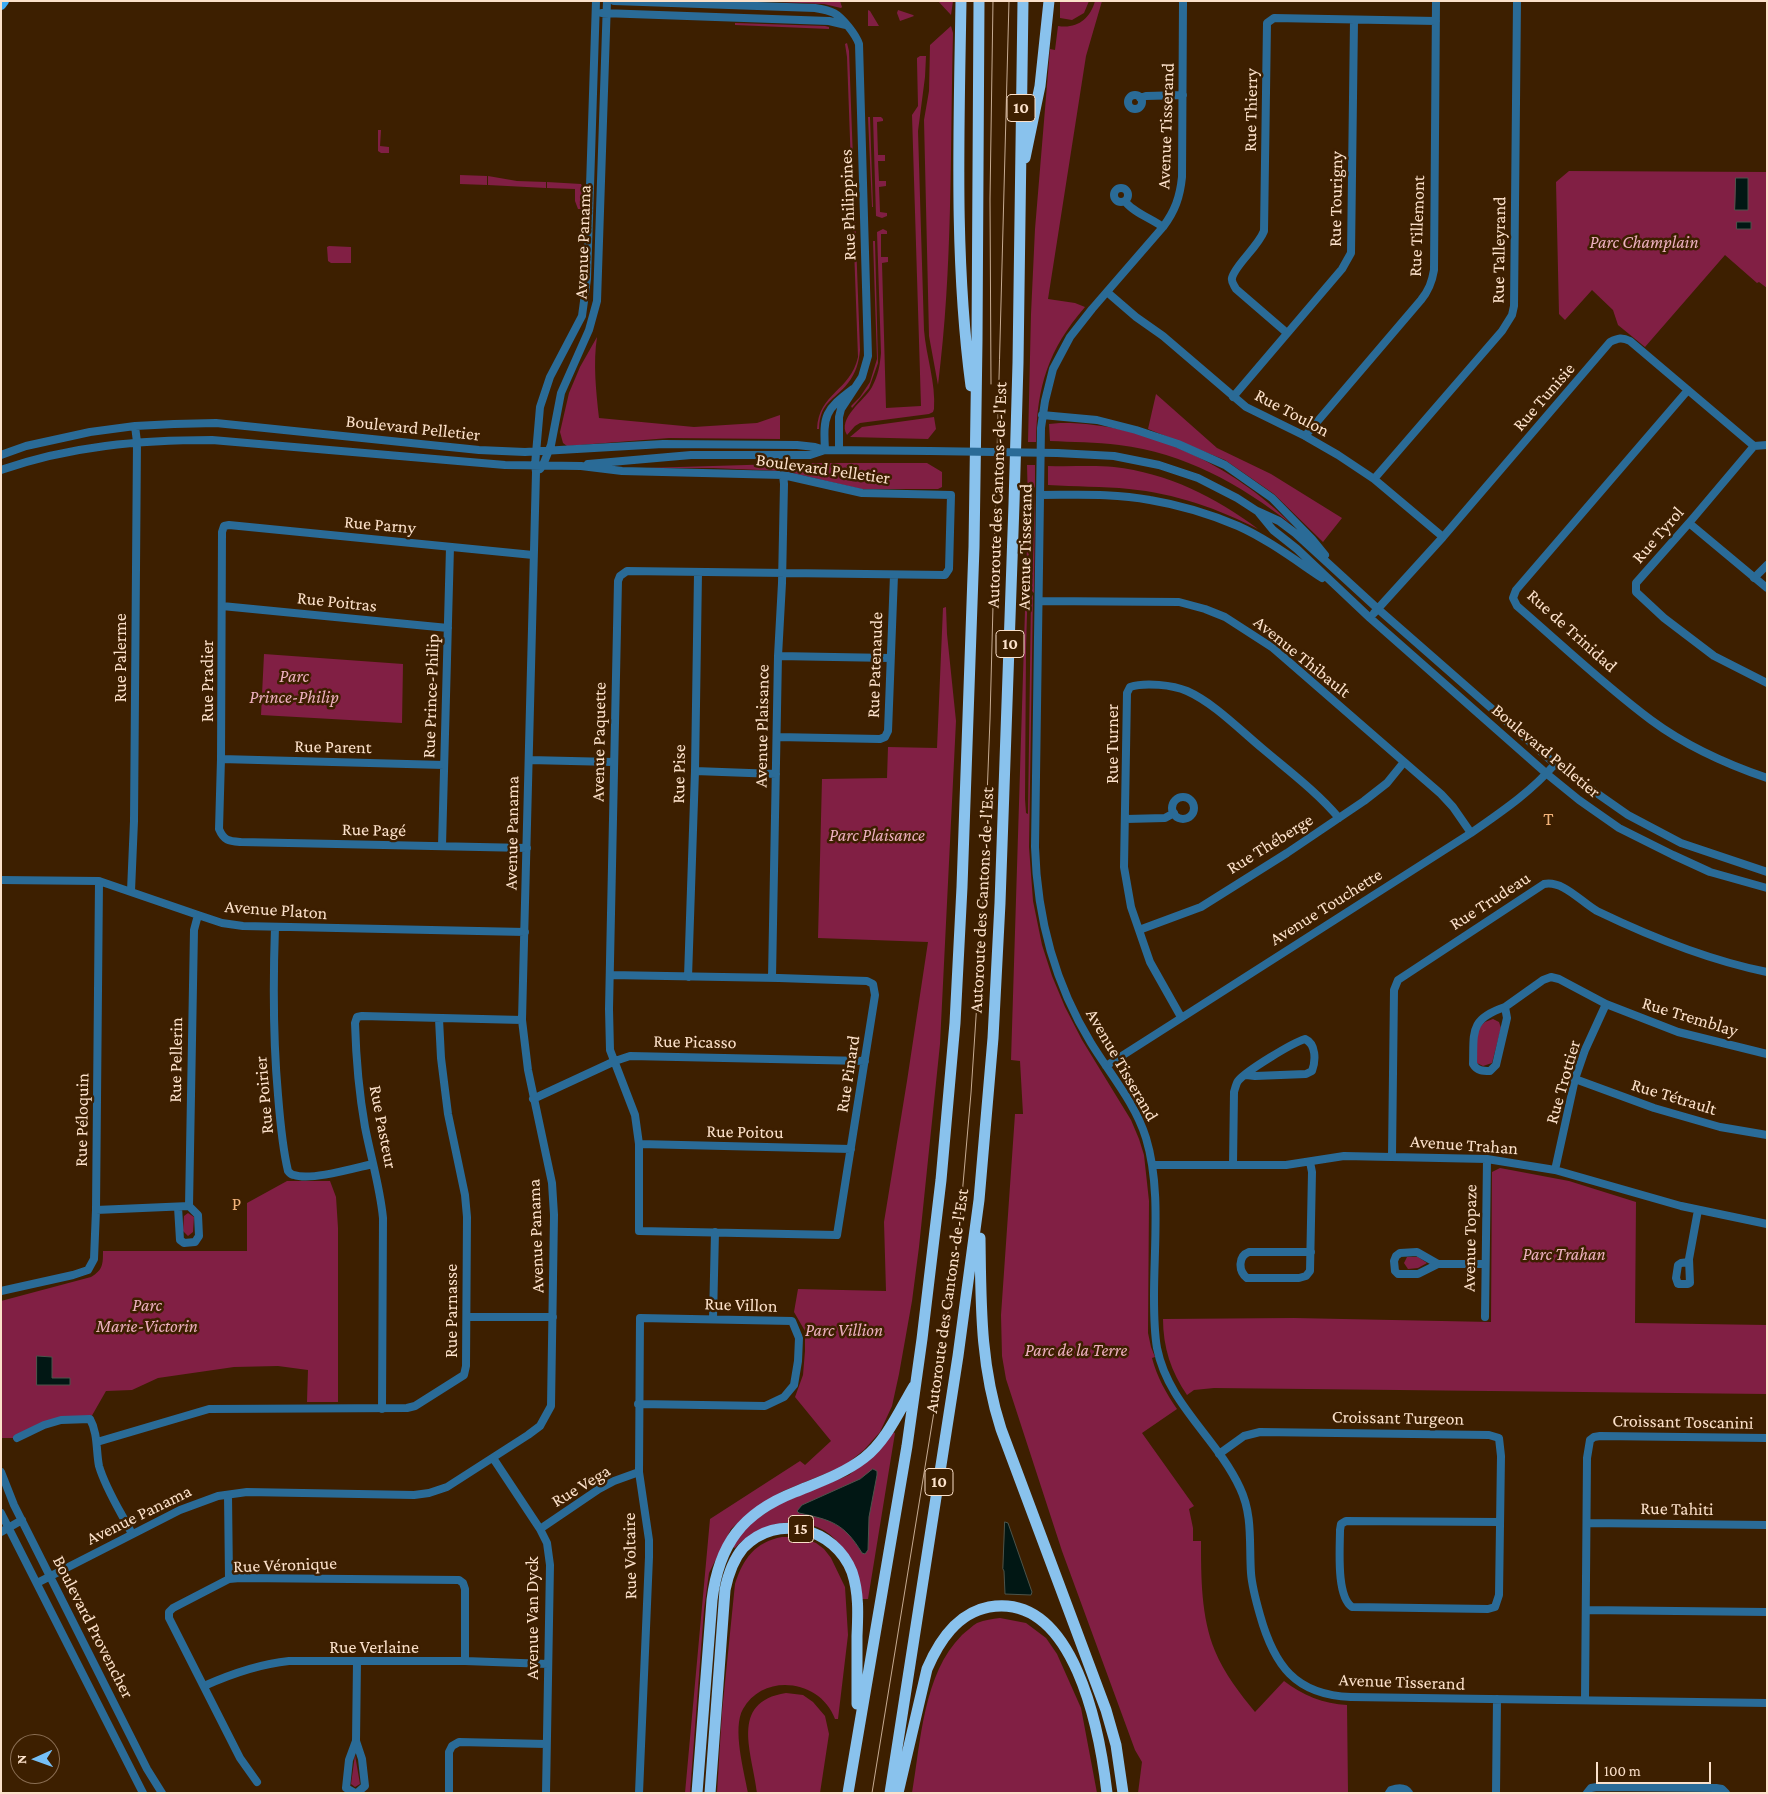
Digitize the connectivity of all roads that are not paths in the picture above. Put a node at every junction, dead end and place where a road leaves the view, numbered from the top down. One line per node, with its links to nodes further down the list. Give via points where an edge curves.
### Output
1 (4, 1): 12 (main road)
2 (596, 1): 13 (street, Avenue Panama)
3 (607, 1): 14 (street, Avenue Panama)
4 (614, 1): 17 (street, Rue Philippines, via 815,8 835,13)
5 (961, 1): 29 (highway, via 960,226 965,342)
6 (980, 1): 29 (highway, Autoroute des Cantons-de-l'Est / 10)
7 (1023, 1): 20 (highway, Autoroute des Cantons-de-l'Est / 10)
8 (1049, 1): 20 (highway, via 1040,86)
9 (1183, 1): 18 (street, Avenue Tisserand)
10 (1436, 1): 16 (street, Rue Tillemont)
11 (1516, 1): 46 (street, Rue Talleyrand, via 1512,315 1502,331)
12 (1, 5)
13 (595, 13): 14 (street); 39 (street, Avenue Panama, via 584,306 580,322 546,386 539,413)
14 (607, 14): 17 (street); 40 (street, Avenue Panama, via 597,301 589,330 561,393)
15 (1354, 20): 16 (street, Rue Thierry); 24 (street, Rue Tourigny, via 1351,253 1342,269); 24 (street, Rue Thierry, via 1274,18 1267,23 1264,231 1235,271 1232,282)
16 (1436, 21): 32 (street, Rue Tillemont, via 1432,281 1421,300)
17 (846, 24): 25 (street, Rue Philippines, via 858,44 868,356)
18 (1183, 95): 19 (street); 22 (street, Avenue Tisserand, via 1181,186 1174,211)
19 (1140, 98)
20 (1019, 187): 124 (highway, Autoroute des Cantons-de-l'Est / 10, via 1018,372 1000,913 994,1030)
21 (1125, 201): 22 (street)
22 (1163, 227): 23 (street, Avenue Tisserand)
23 (1107, 292): 27 (street, Rue Toulon); 28 (street, Avenue Tisserand, via 1074,331 1061,353)
24 (1287, 333): 27 (street, Rue Tourigny)
25 (858, 386): 37 (street, via 838,400 828,413 824,426); 38 (street, Rue Philippines, via 841,410)
26 (1688, 390): 35 (street, Rue Tunisie); 51 (street, Rue Tunisie, via 1630,341 1618,338 1610,342); 81 (street, Rue de Trinidad, via 1516,590 1513,598 1517,606 1652,720 1697,749)
27 (1233, 396): 32 (street, Rue Toulon, via 1249,409)
28 (1042, 415): 47 (street, Avenue Tisserand); 57 (street, Boulevard Pelletier, via 1097,420 1128,428 1178,444 1225,465 1272,498)
29 (975, 422): 142 (highway, Autoroute des Cantons-de-l'Est / 10, via 970,688 958,983 939,1198)
30 (135, 426): 31 (street, Boulevard Pelletier); 33 (street, Rue Palerme); 39 (street, Boulevard Pelletier, via 216,423 479,450)
31 (90, 432): 36 (street); 41 (street, Boulevard Pelletier)
32 (1305, 436): 46 (street, Rue Toulon)
33 (136, 442): 36 (street, Boulevard Pelletier); 43 (street, Boulevard Pelletier, via 212,440); 93 (street, Rue Palerme)
34 (1767, 445): 35 (street)
35 (1754, 446): 49 (street, Rue Tyrol)
36 (92, 447): 44 (street, Boulevard Pelletier)
37 (825, 450): 38 (street, Boulevard Pelletier); 40 (street, Boulevard Pelletier, via 797,445 664,444); 42 (street, Boulevard Pelletier, via 810,455 691,455)
38 (839, 450): 48 (street, Boulevard Pelletier, bridge, via 1114,456 1159,465 1198,478)
39 (536, 452): 40 (street, Boulevard Pelletier); 43 (street, Avenue Panama)
40 (548, 452): 43 (street, Avenue Panama)
41 (1, 455)
42 (572, 466): 43 (street, Boulevard Pelletier); 45 (street, Boulevard Pelletier, via 622,471)
43 (538, 467): 53 (street, Avenue Panama)
44 (1, 470)
45 (783, 475): 56 (street, Avenue Plaisance); 59 (street, Boulevard Pelletier, via 862,493 951,495 949,569)
46 (1374, 479): 51 (street, Rue Toulon)
47 (1040, 495): 61 (street, Boulevard Pelletier, via 1118,496 1184,507 1238,526); 63 (street, Avenue Tisserand)
48 (1257, 511): 57 (street, Boulevard Pelletier, via 1295,533); 61 (street, Boulevard Pelletier)
49 (1689, 523): 60 (street); 70 (street, Rue Tyrol, via 1636,583 1636,592 1714,656)
50 (224, 526): 52 (street, Rue Parny); 64 (street, Rue Pradier)
51 (1443, 537): 65 (street, Rue Tunisie)
52 (450, 547): 53 (street, Rue Parny); 67 (street, Rue Prince-Philip)
53 (533, 555): 73 (street, Avenue Panama)
54 (1767, 565): 60 (street)
55 (698, 573): 56 (street, Avenue Paquette); 74 (street, Avenue Paquette, via 627,571 620,576); 78 (street, Rue Pise)
56 (782, 574): 58 (street, Avenue Paquette); 68 (street, Avenue Plaisance)
57 (1340, 574): 65 (street, Boulevard Pelletier)
58 (894, 575): 59 (street, Avenue Paquette); 69 (street, Rue Patenaude)
59 (945, 575)
60 (1754, 578): 62 (street)
61 (1335, 587): 66 (street, Boulevard Pelletier)
62 (1767, 588)
63 (1039, 601): 75 (street, Avenue Thibault, via 1179,602 1225,617 1273,648); 110 (street, Avenue Tisserand, via 1035,847 1040,906 1048,943 1064,987 1083,1029)
64 (222, 606): 67 (street, Rue Poitras); 72 (street, Rue Pradier)
65 (1378, 609): 66 (street, Rue Tunisie); 76 (street, Boulevard Pelletier)
66 (1370, 618): 80 (street, Boulevard Pelletier)
67 (448, 628): 77 (street, Rue Prince-Philip)
68 (778, 656): 69 (street); 71 (street, Avenue Plaisance)
69 (890, 658): 71 (street, Rue Patenaude, via 888,731 885,736 880,739)
70 (1767, 683)
71 (777, 737): 79 (street, Avenue Plaisance)
72 (222, 759): 77 (street, Rue Parent); 86 (street, Rue Pradier, via 219,829)
73 (529, 760): 74 (street); 88 (street, Avenue Panama)
74 (613, 762): 99 (street, Avenue Paquette)
75 (1404, 762): 83 (street, Rue Théberge, via 1378,791); 85 (street, Avenue Thibault, via 1441,794)
76 (1555, 764): 80 (street, Avenue Touchette); 89 (street, Boulevard Pelletier, via 1628,815 1680,843)
77 (444, 765): 87 (street, Rue Prince-Philip)
78 (695, 771): 79 (street); 100 (street, Rue Pise)
79 (776, 774): 101 (street, Avenue Plaisance)
80 (1547, 774): 85 (street, Avenue Touchette, via 1514,803); 92 (street, Boulevard Pelletier, via 1619,828 1673,856 1710,872)
81 (1767, 778)
82 (1174, 813): 84 (street, via 1166,818)
83 (1339, 818): 84 (street, Rue Turner, via 1219,712 1189,692 1171,686 1136,685 1127,693); 96 (street, Rue Théberge, via 1201,907)
84 (1126, 819): 96 (street, Rue Turner, via 1124,867)
85 (1471, 833): 104 (street, Avenue Touchette)
86 (222, 836): 87 (street, Rue Pagé, via 240,842)
87 (442, 846): 88 (street, Rue Pagé)
88 (526, 848): 97 (street, Avenue Panama)
89 (1767, 872)
90 (1, 880): 91 (street, Avenue Platon)
91 (100, 881): 93 (street, Avenue Platon); 127 (street, Rue Péloquin)
92 (1767, 888)
93 (131, 891): 94 (street, Avenue Platon)
94 (198, 915): 95 (street, Avenue Platon, via 222,923); 125 (street, Rue Pellerin, via 194,930)
95 (275, 927): 97 (street, Avenue Platon); 120 (street, Rue Poirier, via 275,1067 288,1171 292,1175 303,1176)
96 (1139, 930): 104 (street, Rue Turner, via 1150,962)
97 (525, 932): 106 (street, Avenue Panama)
98 (1767, 972): 117 (street, Rue Trudeau, via 1672,944 1595,909 1555,884 1544,884 1398,980 1394,990)
99 (610, 975): 100 (street, Rue Pinard); 108 (street, Avenue Paquette, via 609,1040)
100 (688, 977): 101 (street, Rue Pinard)
101 (772, 978): 109 (street, Rue Pinard, via 867,981 873,984 875,994)
102 (1606, 1004): 103 (street, Rue Tremblay, via 1550,977); 107 (street, Rue Tremblay, via 1678,1032); 112 (street, Rue Trottier)
103 (1505, 1007): 103 (street, via 1478,1023 1474,1032 1473,1064 1481,1071 1490,1071 1496,1065 1507,1018)
104 (1181, 1017): 110 (street, Avenue Touchette)
105 (439, 1019): 106 (street, Rue Pasteur); 120 (street, Rue Pasteur, via 357,1017 358,1071); 137 (street, Rue Parnasse, via 447,1105 465,1195)
106 (522, 1020): 113 (street, Avenue Panama)
107 (1767, 1054)
108 (615, 1061): 109 (street, Rue Picasso, via 643,1055); 113 (street, Rue Picasso); 115 (street, Avenue Paquette, via 635,1115)
109 (865, 1061): 116 (street, Rue Pinard)
110 (1106, 1066): 122 (street, Avenue Tisserand, via 1139,1120)
111 (1246, 1075): 111 (street, via 1306,1074 1314,1065 1314,1048 1305,1039 1297,1041); 121 (street, via 1238,1081 1234,1092)
112 (1575, 1079): 114 (street, Rue Tétrault, via 1654,1108 1720,1127); 123 (street, Rue Trottier)
113 (533, 1100): 139 (street, Avenue Panama, via 552,1183)
114 (1767, 1135)
115 (639, 1144): 116 (street, Rue Poitou); 130 (street, Avenue Paquette)
116 (851, 1149): 131 (street, Rue Pinard, via 837,1235)
117 (1392, 1156): 118 (street, Avenue Trahan); 119 (street, Avenue Trahan, via 1344,1156)
118 (1487, 1159): 123 (street, Avenue Trahan); 135 (street, Avenue Topaze)
119 (1310, 1162): 121 (street, Avenue Trahan); 132 (street)
120 (373, 1164): 144 (street, Rue Pasteur, via 383,1218)
121 (1233, 1164): 122 (street, Avenue Trahan)
122 (1152, 1165): 148 (street, Avenue Tisserand, via 1157,1348 1173,1389)
123 (1555, 1170): 128 (street, Avenue Trahan)
124 (979, 1200): 190 (highway, Autoroute des Cantons-de-l'Est / 10); 193 (highway, via 982,1330 990,1393 1106,1710)
125 (189, 1206): 126 (street); 126 (street, Rue Pellerin, via 198,1215 200,1236 195,1242 180,1240)
126 (178, 1207): 127 (street)
127 (96, 1210): 136 (street, Rue Péloquin, via 94,1259 88,1270)
128 (1698, 1210): 129 (street, Avenue Trahan); 133 (street)
129 (1767, 1224)
130 (640, 1231): 131 (street, Rue Pinard)
131 (715, 1232): 141 (street)
132 (1310, 1252): 132 (street, via 1249,1252 1241,1258 1240,1270 1247,1278 1299,1278 1310,1270)
133 (1689, 1262)
134 (1438, 1264): 134 (street, via 1418,1274 1398,1274 1394,1261 1400,1253 1417,1252); 135 (street)
135 (1485, 1264): 138 (street, Avenue Topaze)
136 (1, 1291)
137 (467, 1317): 139 (street); 144 (street, Rue Parnasse, via 464,1375 415,1406)
138 (1485, 1317)
139 (553, 1318): 149 (street, Avenue Panama, via 551,1406 540,1426)
140 (640, 1318): 141 (street, Rue Villon); 143 (street, Rue Voltaire)
141 (714, 1319): 143 (street, Rue Villon, via 792,1321 799,1338 798,1361 794,1385 784,1397 764,1406)
142 (916, 1383): 175 (highway, Autoroute des Cantons-de-l'Est / 10); 187 (highway, via 887,1432 868,1455 844,1472 761,1509 739,1529 724,1552 712,1600)
143 (638, 1404): 151 (street, Rue Voltaire)
144 (382, 1409): 147 (street, Rue Parnasse, via 209,1410)
145 (17, 1438): 147 (street, via 61,1420 90,1419)
146 (1767, 1438): 157 (street, Croissant Toscanini, via 1594,1437 1588,1445)
147 (96, 1442): 162 (street, via 105,1482)
148 (1219, 1454): 156 (street, Croissant Turgeon, via 1244,1436 1260,1432 1494,1435 1500,1441); 172 (street, Avenue Tisserand, via 1245,1502 1250,1525 1251,1581 1266,1636 1277,1659 1294,1678 1322,1693 1344,1697)
149 (493, 1458): 152 (street, Avenue Panama, via 447,1487 429,1493); 160 (street, Avenue Van Dyck)
150 (1, 1472): 153 (street, Boulevard Provencher)
151 (639, 1472): 160 (street, Rue Vega, via 598,1489); 186 (street, Rue Voltaire, via 649,1557)
152 (228, 1494): 162 (street, Avenue Panama, via 194,1504); 164 (street)
153 (14, 1505): 154 (street); 155 (street, Boulevard Provencher)
154 (1, 1513): 159 (street, Boulevard Provencher)
155 (22, 1520): 159 (street); 163 (street, Boulevard Provencher)
156 (1500, 1522): 156 (street, Croissant Turgeon, via 1346,1521 1340,1527 1340,1562 1347,1603 1352,1607 1495,1607 1499,1594)
157 (1587, 1523): 158 (street, Rue Tahiti); 166 (street, Croissant Toscanini)
158 (1767, 1525)
159 (9, 1527): 161 (street); 165 (street, Boulevard Provencher)
160 (540, 1529): 170 (street, Avenue Van Dyck, via 550,1565)
161 (1, 1532)
162 (132, 1534): 163 (street, Avenue Panama)
163 (50, 1576): 165 (street, Avenue Panama); 178 (street, Boulevard Provencher)
164 (229, 1579): 168 (street, Rue Véronique, via 458,1580 463,1582 465,1589); 171 (street, Rue Véronique, via 169,1612 169,1618)
165 (37, 1583): 179 (street, Boulevard Provencher)
166 (1586, 1610): 167 (street); 173 (street, Croissant Toscanini)
167 (1767, 1612)
168 (465, 1661): 169 (street, Rue Verlaine); 170 (street, Rue Verlaine)
169 (357, 1662): 171 (street, Rue Verlaine, via 274,1662); 176 (street)
170 (548, 1664): 177 (street, Avenue Van Dyck)
171 (204, 1686): 180 (street, Rue Véronique, via 240,1758)
172 (1497, 1699): 173 (street, Avenue Tisserand); 196 (street)
173 (1585, 1700): 174 (street, Avenue Tisserand)
174 (1767, 1702)
175 (857, 1738): 188 (highway, 15, via 858,1607 852,1572 837,1549 820,1535 796,1528 770,1531 743,1548 727,1583); 189 (highway, 10)
176 (356, 1741): 183 (street, via 362,1758 365,1786); 183 (street, via 349,1760 346,1788)
177 (546, 1744): 184 (street, via 459,1742 449,1752); 185 (street, Avenue Van Dyck)
178 (148, 1770): 179 (street); 182 (street, Boulevard Provencher)
179 (135, 1777): 181 (street, Boulevard Provencher)
180 (257, 1782)
181 (143, 1793)
182 (162, 1793)
183 (356, 1793)
184 (449, 1793)
185 (546, 1793)
186 (639, 1793)
187 (697, 1793)
188 (710, 1793)
189 (848, 1793)
190 (890, 1793)
191 (898, 1793): 192 (highway, via 927,1669 935,1651 947,1633 967,1616 984,1608 1002,1606 1016,1607 1035,1615 1051,1628 1067,1650 1093,1720)
192 (1107, 1793)
193 (1124, 1793)
194 (1389, 1793): 195 (street, via 1399,1788)
195 (1409, 1793)
196 (1496, 1793)
197 (1587, 1793): 198 (street, via 1597,1787 1716,1788)
198 (1726, 1793)

